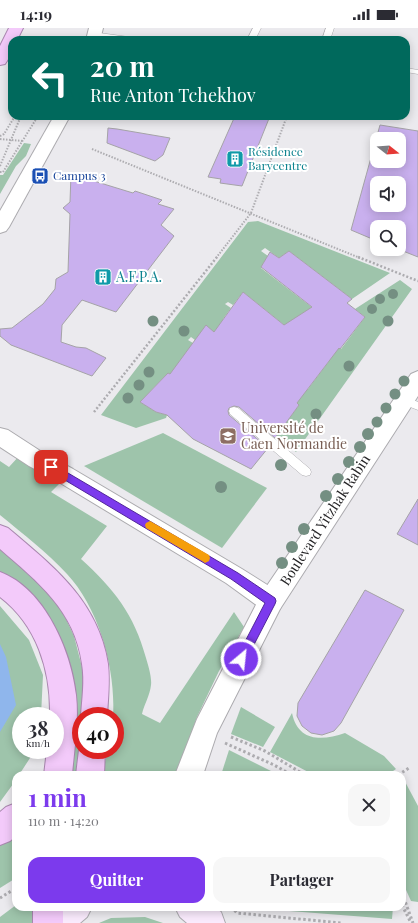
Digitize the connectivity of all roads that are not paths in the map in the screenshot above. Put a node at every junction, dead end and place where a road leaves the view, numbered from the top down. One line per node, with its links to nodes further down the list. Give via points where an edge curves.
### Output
1 (95, 34): 2 (lane)
2 (109, 36)
3 (8, 44): 4 (highway)
4 (0, 61)
5 (60, 120): 6 (street)
6 (0, 227)
7 (418, 379): 8 (street, Boulevard Yitzhak Rabin)
8 (411, 403): 14 (street, Boulevard Yitzhak Rabin)
9 (234, 410): 11 (lane)
10 (0, 436): 14 (street, via 234,576)
11 (306, 472)
12 (0, 534): 16 (highway, via 58,586 78,613 95,664)
13 (0, 583): 15 (highway, via 23,602 38,620 48,639 56,660 63,696)
14 (271, 601): 23 (street, Boulevard Yitzhak Rabin, via 206,728)
15 (62, 707)
16 (95, 707)
17 (51, 759): 20 (highway)
18 (58, 759): 21 (highway)
19 (91, 759): 22 (highway)
20 (46, 771)
21 (58, 771)
22 (90, 771)
23 (191, 771)
24 (12, 820): 25 (highway)
25 (0, 831)
26 (48, 911): 29 (highway)
27 (72, 911): 30 (main road)
28 (195, 911): 31 (main road)
29 (48, 923)
30 (55, 923)
31 (210, 923)

